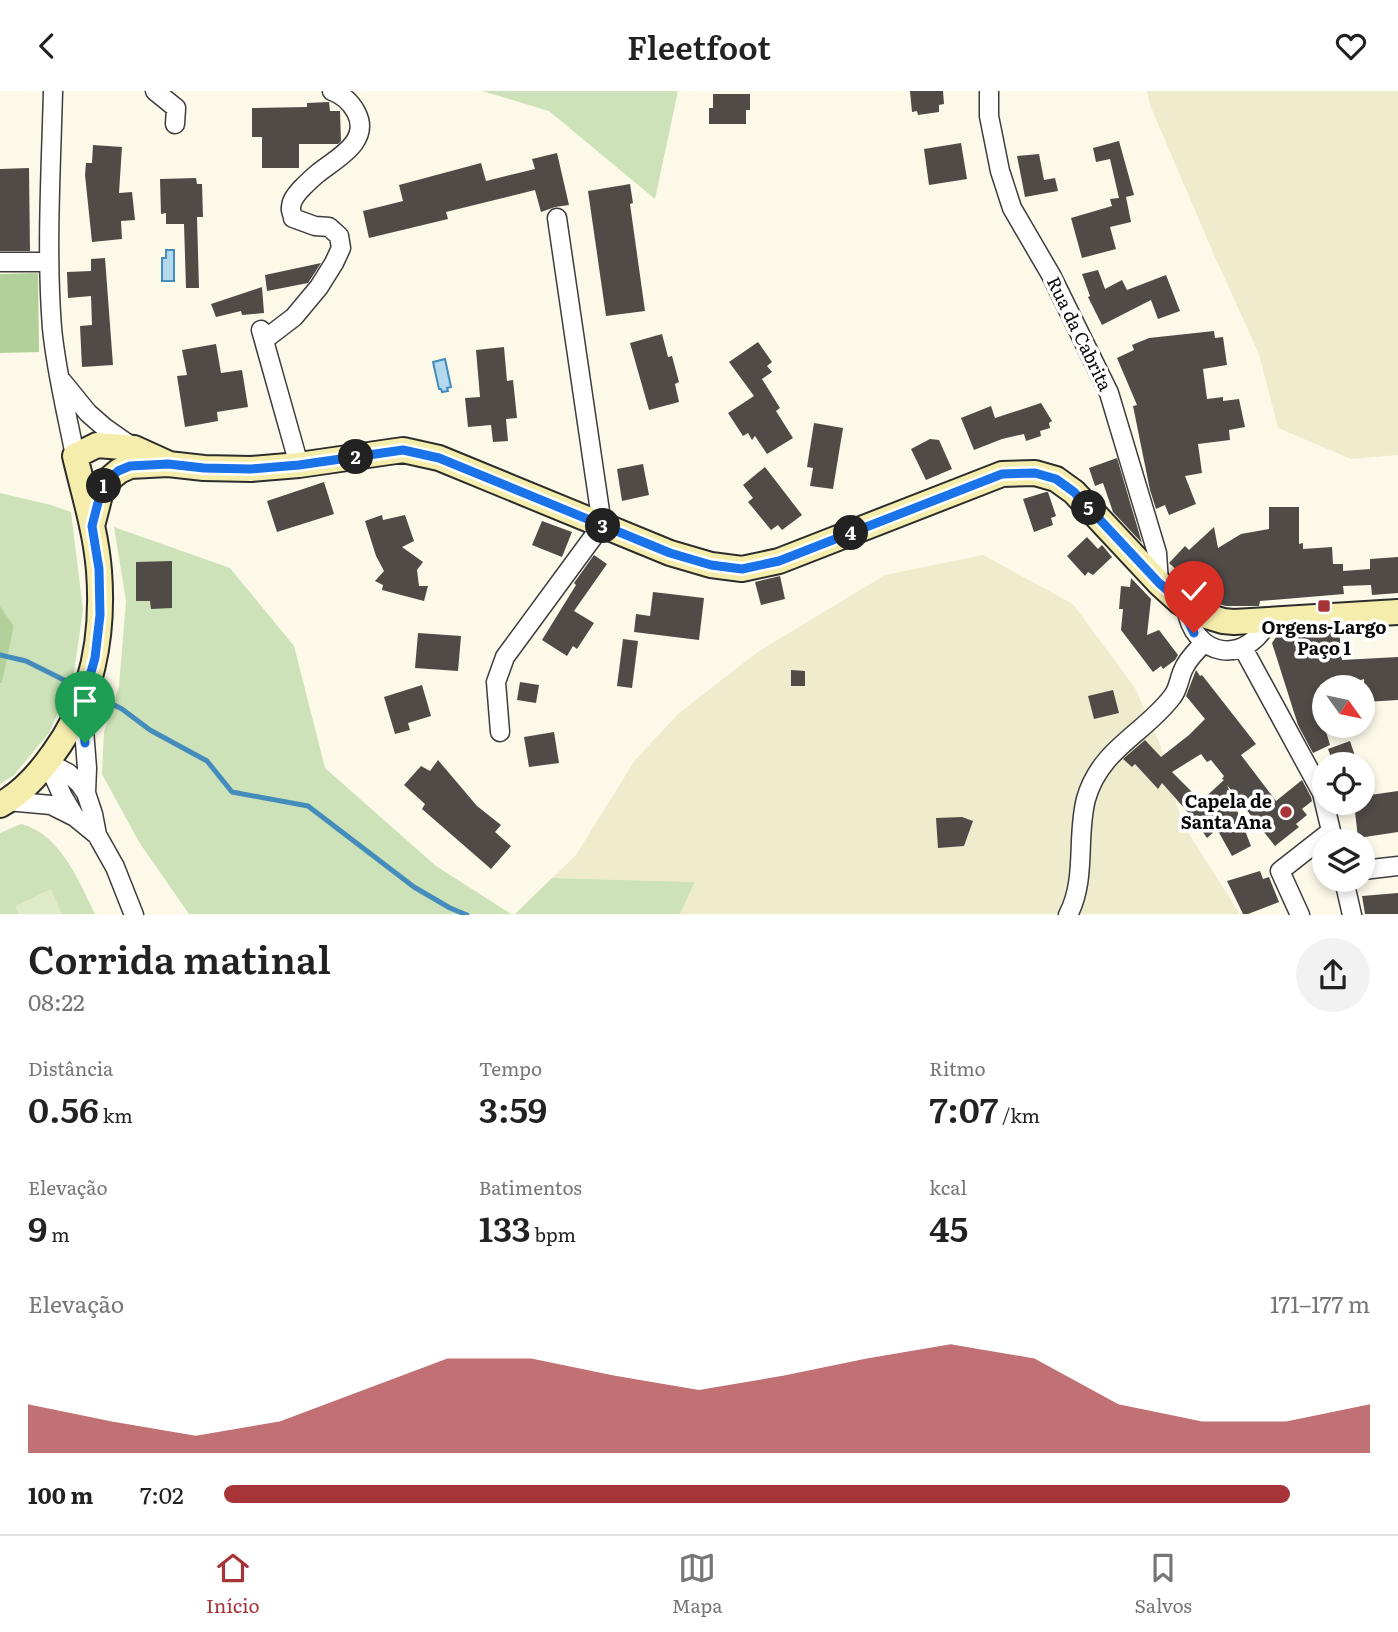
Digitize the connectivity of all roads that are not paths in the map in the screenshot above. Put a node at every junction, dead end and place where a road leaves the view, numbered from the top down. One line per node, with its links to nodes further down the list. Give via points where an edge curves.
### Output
1 (53, 91): 8 (street)
2 (155, 91): 5 (street, via 176,108)
3 (332, 91): 13 (street, via 344,96 358,114 356,141 293,198 290,208 293,218 329,227 339,236 341,249 294,317 262,334)
4 (989, 91): 17 (street, Rua da Cabrita, via 989,116 1012,208 1109,393 1157,553)
5 (175, 124)
6 (557, 218): 15 (street)
7 (0, 262): 8 (street)
8 (49, 263): 9 (street)
9 (60, 378): 10 (street, via 88,413); 11 (street)
10 (134, 448): 11 (street, via 97,445); 12 (street)
11 (75, 456): 14 (street); 16 (street)
12 (168, 464): 13 (street, via 251,469); 14 (street)
13 (299, 465): 15 (street, via 403,450 439,458)
14 (118, 471): 16 (street, via 100,495)
15 (602, 525): 17 (street, via 670,553 742,569 779,561 1002,474 1035,473 1056,479 1074,492); 24 (street, via 505,657 496,682)
16 (92, 526): 23 (street, via 100,615 95,658)
17 (1159, 583): 18 (street)
18 (1186, 606): 20 (street, via 1223,621); 21 (street, via 1188,621)
19 (1398, 612): 20 (street)
20 (1269, 619): 22 (street, via 1264,631)
21 (1204, 643): 22 (street, via 1216,649); 37 (street, via 1184,666 1175,694 1099,770 1087,797 1079,884)
22 (1243, 648): 29 (street, via 1322,793)
23 (82, 704): 25 (street, via 67,736); 26 (street)
24 (500, 732)
25 (47, 762): 26 (street, via 68,773); 27 (street, via 28,785); 28 (street)
26 (86, 793): 30 (street)
27 (4, 803): 28 (street, via 51,805)
28 (75, 817): 30 (street)
29 (1330, 829)
30 (97, 835): 35 (street)
31 (1312, 850): 38 (street, via 1280,871)
32 (1398, 866): 33 (street)
33 (1375, 869)
34 (1347, 892): 39 (street)
35 (131, 907): 36 (street)
36 (144, 915)
37 (1068, 915)
38 (1300, 915)
39 (1352, 915)

